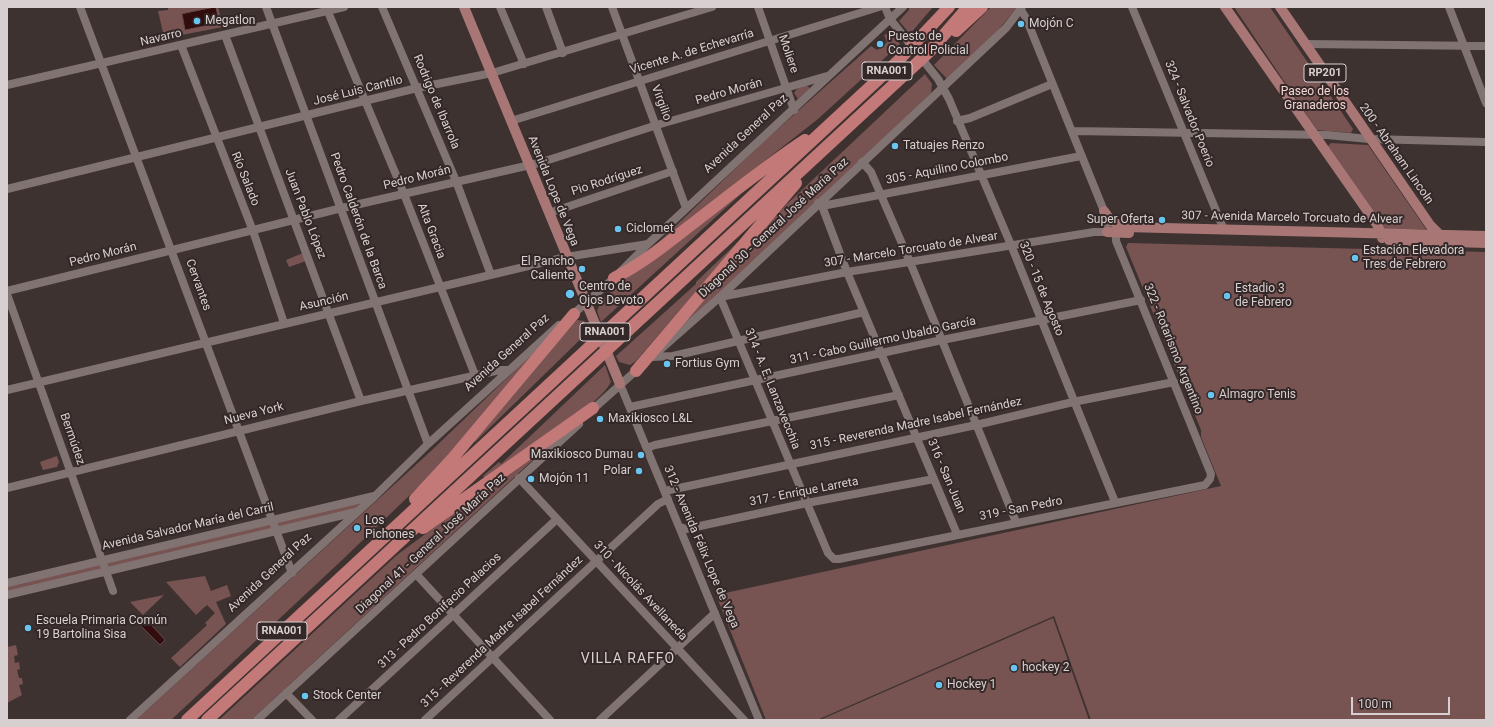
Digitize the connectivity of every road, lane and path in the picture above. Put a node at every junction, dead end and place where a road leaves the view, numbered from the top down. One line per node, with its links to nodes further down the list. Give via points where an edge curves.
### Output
1 (80, 7): 37 (street, Cervantes)
2 (266, 7): 27 (street, Pedro Calderón de la Barca)
3 (344, 7): 22 (street, Navarro)
4 (382, 7): 45 (street, Rodrigo de Ibarrola)
5 (464, 7): 39 (main road, Avenida Lope de Vega)
6 (500, 7): 38 (street)
7 (546, 7): 36 (street)
8 (612, 7): 29 (street, Virgilio)
9 (712, 7): 24 (street, José Luis Cantilo)
10 (758, 7): 30 (street, Moliere)
11 (879, 7): 30 (street, Vicente A. de Echevarría)
12 (885, 7): 25 (street, 320 - 15 de Agosto)
13 (903, 7): 25 (street, Avenida General Paz)
14 (946, 7): 26 (highway)
15 (950, 7): 26 (highway, RNA001)
16 (968, 7): 35 (highway, RNA001)
17 (982, 7): 35 (highway, via 963,26)
18 (1132, 7): 57 (street, 324 - Salvador Poerio)
19 (1225, 7): 58 (main road)
20 (1280, 7): 31 (main road, 200 - Abraham Lincoln / RP201)
21 (1449, 7): 33 (street)
22 (326, 9): 27 (street, Navarro); 47 (street, Alta Gracia)
23 (1022, 9): 42 (street, 322 - Rotarismo Argentino); 44 (street, Diagonal 30 - General José María Paz, via 1006,28)
24 (686, 11): 29 (street, José Luis Cantilo)
25 (890, 19): 40 (street, Avenida General Paz); 44 (street, 320 - 15 de Agosto)
26 (940, 19): 53 (highway, RNA001)
27 (272, 24): 28 (street, Navarro); 50 (street, Pedro Calderón de la Barca)
28 (225, 35): 32 (street, Navarro); 55 (street, Juan Pablo López)
29 (622, 35): 36 (street, José Luis Cantilo); 41 (street, Virgilio)
30 (770, 41): 41 (street, Vicente A. de Echevarría); 46 (street, Moliere)
31 (1305, 44): 33 (street); 59 (main road, 200 - Abraham Lincoln / RP201)
32 (181, 45): 37 (street, Navarro); 60 (street, Río Salado)
33 (1463, 45): 34 (street); 48 (street)
34 (1486, 46)
35 (930, 51): 62 (highway, RNA001)
36 (563, 53): 38 (street, José Luis Cantilo)
37 (101, 64): 43 (street, Navarro); 64 (street, Cervantes)
38 (524, 64): 39 (street, José Luis Cantilo)
39 (492, 73): 45 (street, José Luis Cantilo); 51 (main road, Avenida Lope de Vega)
40 (830, 75): 46 (street, Pedro Morán); 49 (street, Avenida General Paz)
41 (640, 81): 51 (street, Vicente A. de Echevarría); 54 (street, Virgilio)
42 (1052, 84): 52 (street); 56 (street, 322 - Rotarismo Argentino)
43 (7, 85)
44 (942, 87): 52 (street, 320 - 15 de Agosto); 65 (street, Diagonal 30 - General José María Paz)
45 (416, 88): 47 (street, José Luis Cantilo); 69 (street, Rodrigo de Ibarrola)
46 (787, 88): 49 (street, Moliere); 54 (street, Pedro Morán)
47 (364, 101): 50 (street, José Luis Cantilo); 71 (street, Alta Gracia)
48 (1486, 103)
49 (794, 110): 75 (street, Avenida General Paz)
50 (308, 116): 55 (street, José Luis Cantilo); 74 (street, Pedro Calderón de la Barca)
51 (511, 121): 66 (main road, Avenida Lope de Vega)
52 (957, 121): 68 (street, 320 - 15 de Agosto)
53 (833, 122): 93 (highway, via 779,157 629,271); 148 (highway, RNA001)
54 (657, 125): 66 (street, Pedro Morán); 67 (street, Virgilio)
55 (260, 128): 60 (street, José Luis Cantilo); 78 (street, Juan Pablo López)
56 (1072, 130): 57 (street); 63 (street, 322 - Rotarismo Argentino)
57 (1183, 131): 58 (street); 79 (street, 324 - Salvador Poerio)
58 (1312, 135): 59 (street); 83 (main road)
59 (1369, 138): 61 (street); 82 (main road, 200 - Abraham Lincoln / RP201)
60 (216, 139): 64 (street, José Luis Cantilo); 80 (street, Río Salado)
61 (1486, 142)
62 (826, 147): 111 (highway); 149 (highway, RNA001)
63 (1082, 156): 68 (street, 305 - Aquilino Colombo); 76 (street, 322 - Rotarismo Argentino)
64 (136, 158): 70 (street, José Luis Cantilo); 88 (street, Cervantes)
65 (862, 162): 72 (street, via 870,172); 73 (street, Diagonal 30 - General José María Paz)
66 (529, 165): 69 (street, Pedro Morán); 77 (main road, Avenida Lope de Vega)
67 (674, 172): 75 (street, Virgilio); 77 (street, Pio Rodríguez)
68 (980, 174): 72 (street, 305 - Aquilino Colombo); 87 (street, 320 - 15 de Agosto)
69 (456, 180): 71 (street, Pedro Morán); 92 (street, Rodrigo de Ibarrola)
70 (7, 189)
71 (404, 194): 74 (street, Pedro Morán); 94 (street, Alta Gracia)
72 (880, 194): 73 (street, 305 - Aquilino Colombo); 90 (street)
73 (820, 205): 91 (street, 316 - San Juan); 96 (street, Diagonal 30 - General José María Paz)
74 (342, 208): 78 (street, Pedro Morán); 98 (street, Pedro Calderón de la Barca)
75 (686, 208): 86 (street, Avenida General Paz)
76 (1104, 211): 79 (main road, 307 - Avenida Marcelo Torcuato de Alvear, via 1116,224 1124,227); 81 (street, 322 - Rotarismo Argentino)
77 (549, 212): 89 (main road, Avenida Lope de Vega)
78 (295, 220): 80 (street, Pedro Morán); 101 (street, Juan Pablo López)
79 (1224, 230): 83 (main road, 307 - Avenida Marcelo Torcuato de Alvear)
80 (253, 231): 88 (street, Pedro Morán); 104 (street, Río Salado)
81 (1112, 232): 83 (main road, 307 - Avenida Marcelo Torcuato de Alvear); 87 (street, 307 - Marcelo Torcuato de Alvear, via 1094,232); 97 (street, 322 - Rotarismo Argentino)
82 (1439, 234): 83 (main road, 307 - Avenida Marcelo Torcuato de Alvear); 84 (main road, 307 - Avenida Marcelo Torcuato de Alvear)
83 (1382, 236): 85 (main road, 307 - Avenida Marcelo Torcuato de Alvear)
84 (1486, 236)
85 (1486, 243)
86 (648, 244): 89 (street, Asunción); 93 (street, Avenida General Paz)
87 (1011, 246): 90 (street, 307 - Marcelo Torcuato de Alvear); 103 (street, 320 - 15 de Agosto)
88 (172, 250): 95 (street, Pedro Morán); 107 (street, Cervantes)
89 (566, 257): 92 (street, Asunción); 99 (main road, Avenida Lope de Vega)
90 (910, 262): 91 (street, 307 - Marcelo Torcuato de Alvear); 106 (street)
91 (847, 272): 96 (street, 307 - Marcelo Torcuato de Alvear); 100 (street, 316 - San Juan)
92 (491, 275): 94 (street, Asunción)
93 (614, 278): 99 (street, Avenida General Paz)
94 (440, 286): 98 (street, Asunción); 112 (street, Alta Gracia)
95 (7, 292): 114 (street, Bermúdez)
96 (720, 296): 105 (street, 314 - A. E. Lanzavecchia); 109 (street, Diagonal 30 - General José María Paz)
97 (1141, 300): 103 (street, 311 - Cabo Guillermo Ubaldo García); 115 (street, 322 - Rotarismo Argentino)
98 (375, 303): 101 (street, Asunción); 118 (street, Pedro Calderón de la Barca)
99 (586, 303): 102 (street, Avenida General Paz); 116 (main road, Avenida Lope de Vega)
100 (864, 312): 105 (street); 108 (street, 316 - San Juan)
101 (329, 313): 104 (street, Asunción); 120 (street, Juan Pablo López)
102 (574, 314): 110 (street, Avenida General Paz); 148 (highway)
103 (1041, 321): 106 (street, 311 - Cabo Guillermo Ubaldo García); 121 (street, 320 - 15 de Agosto)
104 (284, 323): 107 (street, Asunción)
105 (738, 340): 109 (street, via 673,356); 113 (street, 314 - A. E. Lanzavecchia)
106 (942, 340): 108 (street, 311 - Cabo Guillermo Ubaldo García); 125 (street)
107 (206, 343): 114 (street, Asunción); 126 (street, Cervantes)
108 (882, 353): 113 (street, 311 - Cabo Guillermo Ubaldo García); 119 (street, 316 - San Juan)
109 (652, 357): 111 (street, Diagonal 30 - General José María Paz)
110 (508, 370): 112 (street, Nueva York); 128 (street, Avenida General Paz)
111 (636, 371): 116 (street, Diagonal 30 - General José María Paz)
112 (476, 375): 118 (street, Nueva York)
113 (755, 380): 122 (street, 311 - Cabo Guillermo Ubaldo García); 124 (street, 314 - A. E. Lanzavecchia)
114 (39, 382): 117 (street, Asunción); 131 (street, Bermúdez)
115 (1174, 382): 121 (street, 315 - Reverenda Madre Isabel Fernández); 132 (street, 322 - Rotarismo Argentino)
116 (620, 384): 122 (street, 312 - Avenida Félix Lope de Vega); 123 (street, Diagonal 41 - General José María Paz)
117 (7, 390)
118 (408, 390): 120 (street, Nueva York); 128 (street, Pedro Calderón de la Barca)
119 (899, 395): 124 (street); 127 (street, 316 - San Juan)
120 (361, 401): 126 (street, Nueva York)
121 (1074, 402): 125 (street, 315 - Reverenda Madre Isabel Fernández); 139 (street, 320 - 15 de Agosto)
122 (630, 407): 129 (street, 312 - Avenida Félix Lope de Vega)
123 (593, 408): 133 (street, Diagonal 41 - General José María Paz); 149 (highway)
124 (772, 421): 129 (street); 130 (street, 314 - A. E. Lanzavecchia)
125 (976, 425): 127 (street, 315 - Reverenda Madre Isabel Fernández); 144 (street)
126 (238, 430): 131 (street, Nueva York); 143 (street, Cervantes)
127 (916, 437): 130 (street, 315 - Reverenda Madre Isabel Fernández); 134 (street, 316 - San Juan)
128 (428, 444): 137 (street, Avenida General Paz)
129 (647, 448): 136 (street, 312 - Avenida Félix Lope de Vega)
130 (790, 464): 136 (street, 315 - Reverenda Madre Isabel Fernández); 140 (street, 314 - A. E. Lanzavecchia)
131 (71, 473): 135 (street, Nueva York); 151 (street, Bermúdez)
132 (1211, 474): 139 (street, 319 - San Pedro, via 1205,485)
133 (519, 478): 142 (street, 310 - Nicolás Avellaneda); 155 (street, Diagonal 41 - General José María Paz)
134 (934, 479): 140 (street, 317 - Enrique Larreta); 147 (street, 316 - San Juan)
135 (7, 488)
136 (664, 491): 138 (street, 312 - Avenida Félix Lope de Vega)
137 (375, 496): 141 (street, Avenida General Paz); 143 (street, Avenida Salvador María del Carril)
138 (668, 499): 145 (street, 312 - Avenida Félix Lope de Vega); 152 (street, 315 - Reverenda Madre Isabel Fernández, via 658,504)
139 (1115, 502): 144 (street, 319 - San Pedro)
140 (807, 503): 145 (street, 317 - Enrique Larreta, via 686,528); 150 (street, 314 - A. E. Lanzavecchia)
141 (358, 511): 146 (street, Avenida Salvador María del Carril); 154 (street, Avenida General Paz)
142 (557, 519): 152 (street, 310 - Nicolás Avellaneda); 160 (street, 313 - Pedro Bonifacio Palacios)
143 (272, 520): 146 (street, Cervantes); 151 (street, Avenida Salvador María del Carril)
144 (1016, 522): 147 (street, 319 - San Pedro)
145 (680, 527): 159 (street, 312 - Avenida Félix Lope de Vega)
146 (276, 531): 153 (street, Avenida Salvador María del Carril); 154 (street, Cervantes)
147 (957, 534): 150 (street, 319 - San Pedro, via 839,559)
148 (378, 543): 165 (highway, RNA001)
149 (388, 553): 166 (highway, RNA001)
150 (830, 556)
151 (102, 560): 153 (street, Bermúdez); 156 (street, Avenida Salvador María del Carril)
152 (596, 561): 161 (street, 310 - Nicolás Avellaneda); 162 (street, 315 - Reverenda Madre Isabel Fernández)
153 (106, 572): 157 (street, Bermúdez); 158 (street, Avenida Salvador María del Carril)
154 (292, 572): 164 (street, Avenida General Paz)
155 (416, 574): 160 (street); 163 (street, Diagonal 41 - General José María Paz)
156 (7, 583)
157 (113, 591)
158 (7, 595)
159 (715, 613): 161 (street); 174 (street, 312 - Avenida Félix Lope de Vega)
160 (454, 616): 162 (street); 169 (street, 313 - Pedro Bonifacio Palacios)
161 (678, 648): 172 (street); 173 (street, 310 - Nicolás Avellaneda)
162 (493, 658): 170 (street, 315 - Reverenda Madre Isabel Fernández); 171 (street)
163 (286, 692): 167 (street, Diagonal 41 - General José María Paz); 168 (street)
164 (130, 720)
165 (186, 720)
166 (207, 720)
167 (257, 720)
168 (312, 720)
169 (339, 720)
170 (425, 720)
171 (550, 720)
172 (600, 720)
173 (744, 720)
174 (759, 720)

